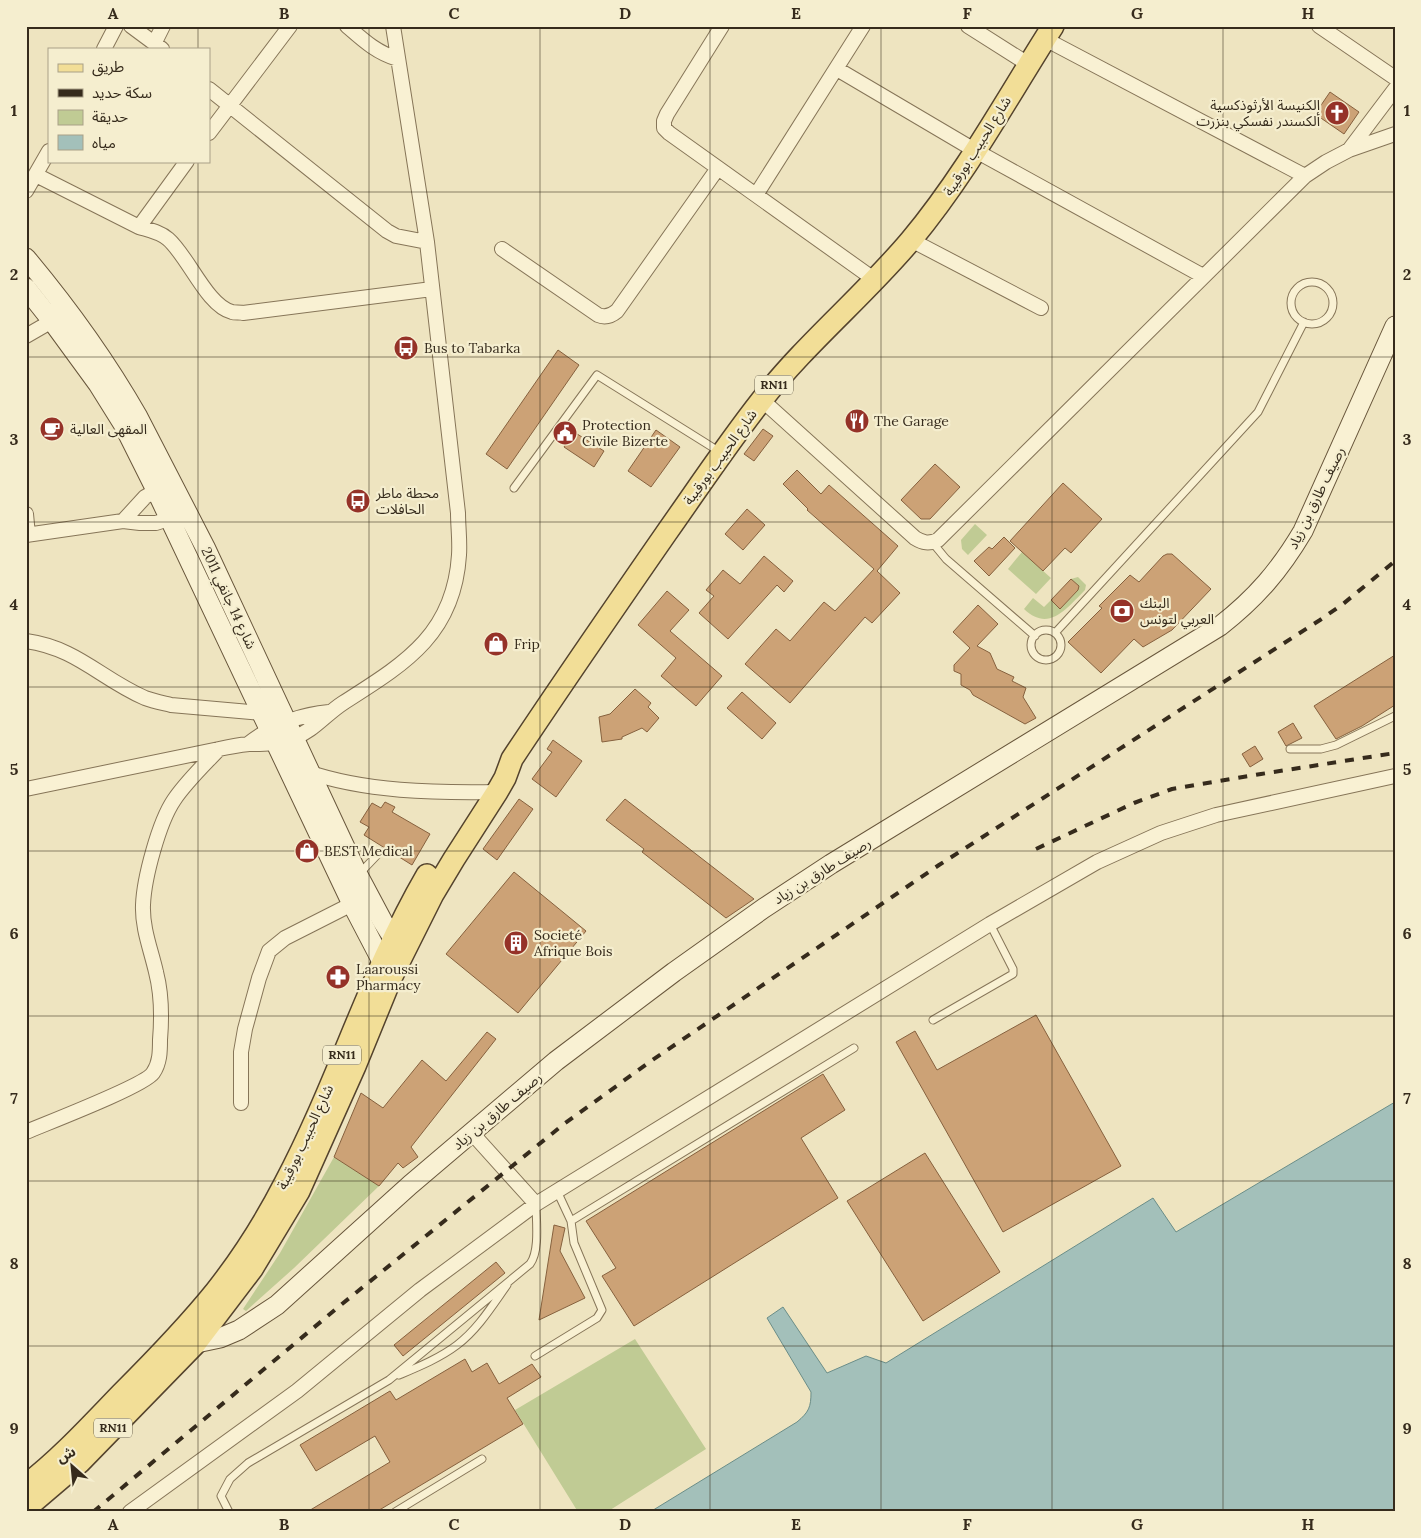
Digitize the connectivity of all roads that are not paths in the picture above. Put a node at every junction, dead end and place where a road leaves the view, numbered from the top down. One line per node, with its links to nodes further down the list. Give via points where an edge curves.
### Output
1 (116, 26): 13 (street)
2 (131, 26): 12 (street)
3 (163, 26): 12 (street)
4 (290, 26): 20 (street)
5 (347, 26): 14 (street, via 385,56)
6 (393, 26): 14 (street)
7 (722, 26): 27 (street, via 664,121 664,128 669,133)
8 (863, 26): 16 (street)
9 (968, 26): 15 (street)
10 (1319, 26): 17 (street)
11 (1049, 33): 15 (main road, شارع الحبيب بورقيبة / RN11); 29 (street)
12 (159, 46)
13 (105, 48)
14 (398, 59): 34 (street)
15 (1028, 64): 24 (main road, شارع الحبيب بورقيبة / RN11)
16 (838, 68): 24 (street); 31 (street)
17 (1395, 78)
18 (1395, 89): 23 (street)
19 (210, 90): 20 (street)
20 (229, 107): 21 (street); 34 (street, via 387,231)
21 (210, 132)
22 (1395, 134): 23 (street)
23 (1349, 150): 29 (street)
24 (976, 151): 33 (main road, شارع الحبيب بورقيبة / RN11, via 942,202); 37 (street)
25 (48, 153): 28 (street)
26 (180, 163): 32 (street)
27 (718, 168): 31 (street); 35 (street, via 610,316 598,315)
28 (36, 175): 30 (street); 32 (street)
29 (1305, 176): 37 (street)
30 (26, 191)
31 (756, 195): 38 (street)
32 (139, 227): 40 (street, via 169,240 210,296 231,312)
33 (911, 240): 38 (main road, شارع الحبيب بورقيبة / RN11); 41 (street)
34 (427, 242): 40 (street)
35 (502, 250)
36 (26, 258): 48 (main road, شارع 14 جانفي 2011, via 126,396)
37 (1203, 276): 55 (street, via 938,540)
38 (875, 280): 46 (main road, شارع الحبيب بورقيبة / RN11)
39 (26, 288): 42 (main road, شارع 14 جانفي 2011)
40 (432, 289): 59 (street, via 458,513 456,578 441,618 415,652)
41 (1041, 308)
42 (52, 321): 45 (street); 48 (main road, شارع 14 جانفي 2011)
43 (1304, 322): 43 (lane, via 1315,324 1331,311 1330,292 1320,283 1301,284 1292,296 1292,310); 56 (lane, via 1258,412)
44 (1395, 326): 80 (main road, رصيف طارق بن زياد, via 1303,532 1273,577 1239,612 764,908 602,1025)
45 (26, 336)
46 (762, 400): 47 (main road, شارع الحبيب بورقيبة / RN11); 55 (street, via 915,538)
47 (722, 454): 49 (lane, via 597,375); 69 (main road, شارع الحبيب بورقيبة / RN11, via 512,759 498,773)
48 (165, 486): 50 (main road, شارع 14 جانفي 2011); 52 (main road, شارع 14 جانفي 2011); 53 (street, via 145,496)
49 (514, 488)
50 (188, 512): 52 (street); 61 (main road, شارع 14 جانفي 2011)
51 (26, 514): 54 (street)
52 (170, 520): 53 (street, via 156,523); 62 (main road, شارع 14 جانفي 2011)
53 (123, 521): 54 (street)
54 (27, 535)
55 (932, 542): 57 (lane, via 946,559)
56 (1055, 633): 57 (lane, via 1044,630); 57 (lane, via 1061,641 1060,650 1048,659 1039,657 1032,650)
57 (1035, 636)
58 (26, 641): 62 (street, via 60,649 158,702)
59 (329, 712): 61 (street); 62 (street, via 308,731)
60 (1395, 716): 64 (lane, via 1336,746)
61 (287, 721): 62 (main road, شارع 14 جانفي 2011)
62 (276, 731): 63 (street, via 248,744); 65 (main road, شارع 14 جانفي 2011); 66 (main road, شارع 14 جانفي 2011)
63 (218, 749): 68 (street); 79 (street, via 174,800 165,816 149,872 143,920 162,1007 160,1055 153,1074 133,1086)
64 (1290, 749)
65 (287, 764): 66 (street); 72 (main road, شارع 14 جانفي 2011)
66 (310, 772): 69 (street, via 368,785 448,793); 71 (main road, شارع 14 جانفي 2011)
67 (1395, 776): 73 (street, via 1216,815 1161,833 1097,862)
68 (26, 789)
69 (489, 792): 74 (main road, شارع الحبيب بورقيبة / RN11, via 442,850)
70 (380, 852): 71 (lane)
71 (358, 875): 74 (main road, شارع 14 جانفي 2011)
72 (352, 904): 75 (main road, شارع 14 جانفي 2011); 78 (street, via 285,938 269,951 245,1029 241,1052)
73 (990, 924): 76 (lane, via 1013,974); 81 (street)
74 (398, 947): 75 (main road, شارع الحبيب بورقيبة / RN11)
75 (386, 970): 85 (main road, شارع الحبيب بورقيبة / RN11, via 355,1066 299,1191 252,1269); 86 (main road, شارع الحبيب بورقيبة / RN11, via 284,1185 238,1261)
76 (933, 1020)
77 (854, 1048): 83 (lane)
78 (241, 1103)
79 (26, 1132)
80 (471, 1132): 82 (street); 85 (main road, رصيف طارق بن زياد, via 277,1305 239,1330)
81 (557, 1191): 82 (street); 83 (lane)
82 (536, 1204): 84 (lane, via 534,1259); 92 (street, via 420,1290 297,1390)
83 (571, 1221): 87 (lane, via 574,1244 602,1310 597,1318)
84 (513, 1278): 88 (lane); 88 (lane, via 480,1323 458,1345)
85 (195, 1344): 86 (main road, رصيف طارق بن زياد); 91 (main road, RN11, via 80,1462)
86 (166, 1348): 90 (main road, RN11, via 65,1451)
87 (534, 1356)
88 (389, 1380): 93 (lane, via 248,1463 230,1479 221,1496)
89 (482, 1460): 94 (lane)
90 (26, 1485)
91 (26, 1508)
92 (130, 1512)
93 (229, 1512)
94 (395, 1512)

